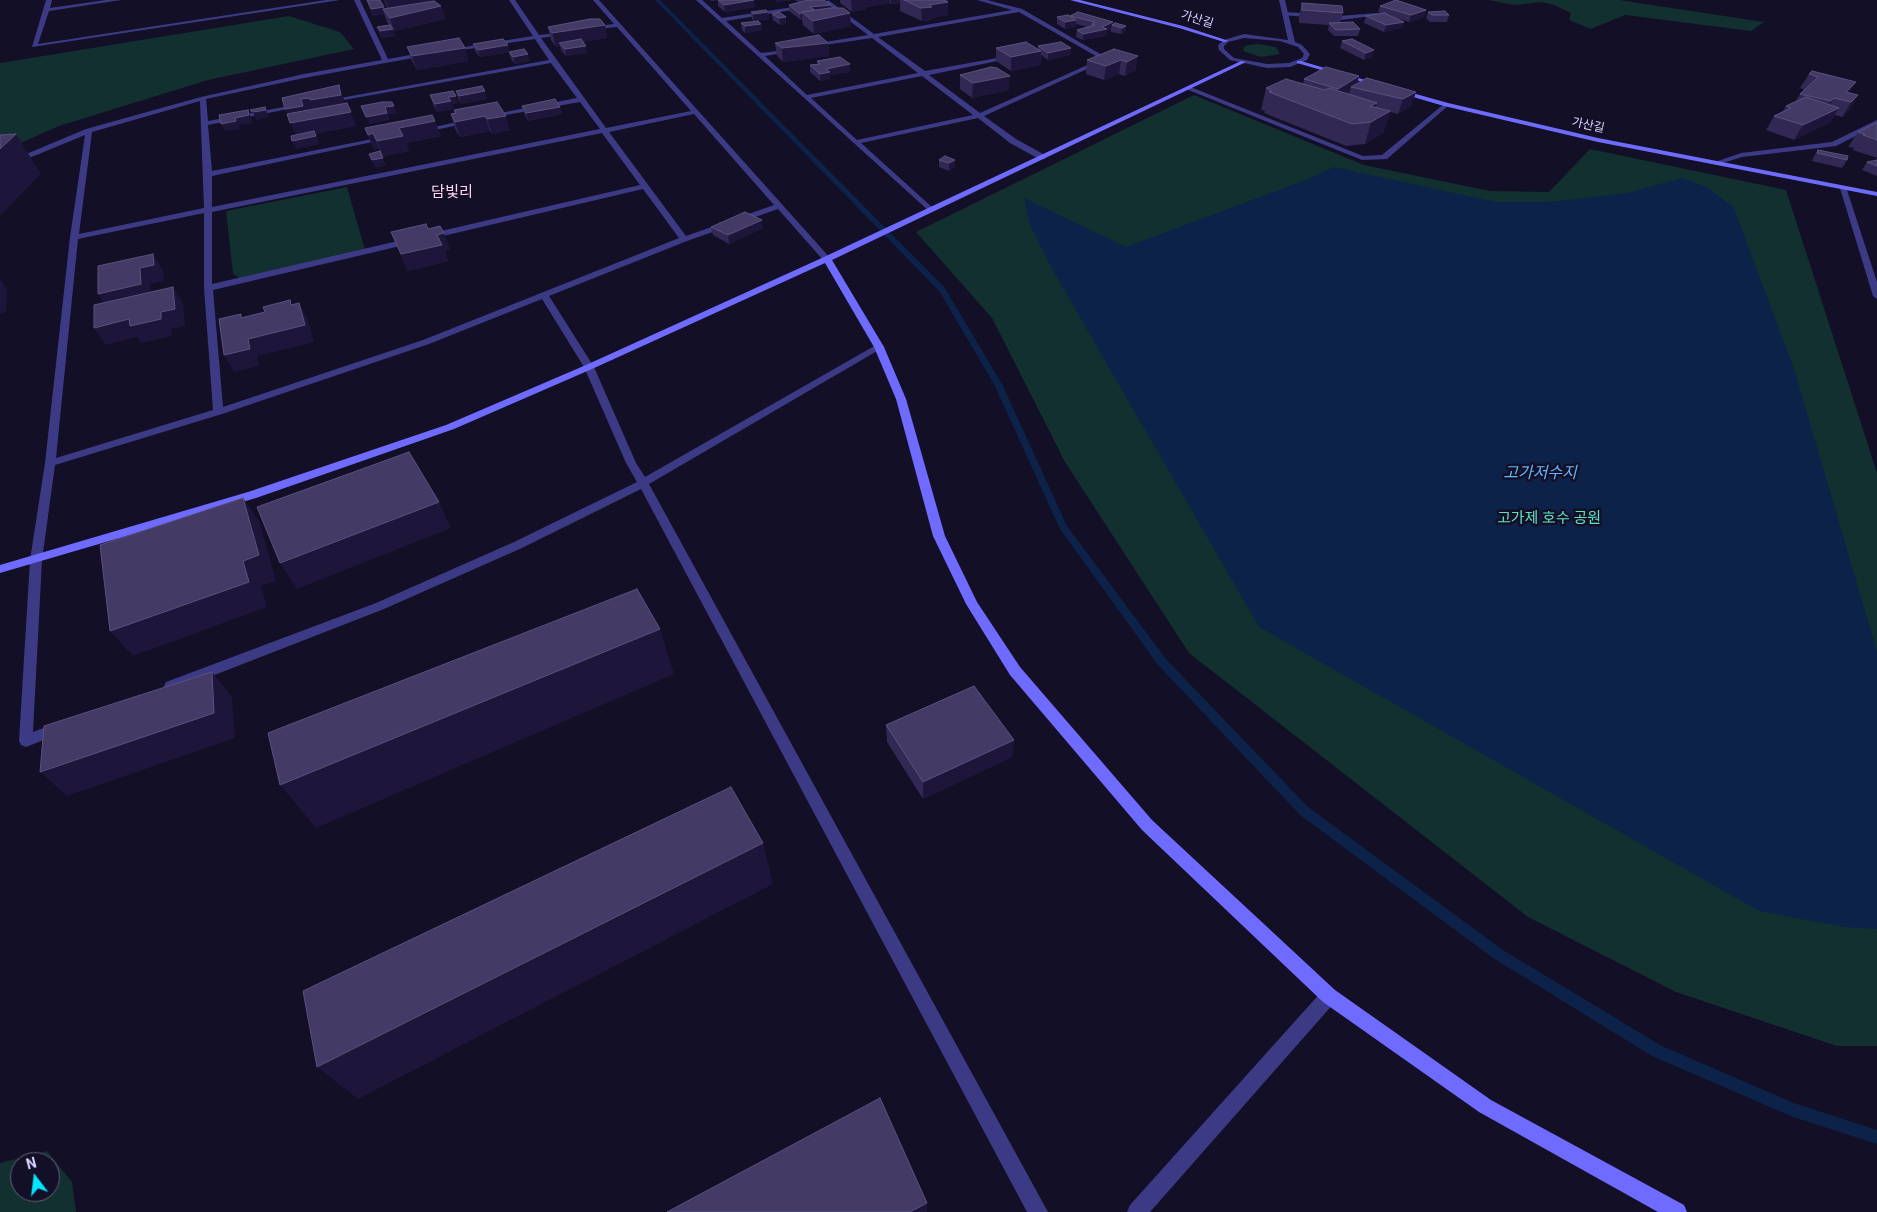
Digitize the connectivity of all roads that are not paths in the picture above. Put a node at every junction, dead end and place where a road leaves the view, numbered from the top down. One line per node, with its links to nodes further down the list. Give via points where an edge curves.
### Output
1 (49, 0): 14 (street)
2 (118, 0): 14 (street)
3 (337, 0): 14 (street, via 34,46)
4 (357, 0): 34 (street)
5 (512, 0): 23 (street)
6 (596, 0): 19 (street)
7 (699, 0): 18 (street)
8 (980, 0): 15 (street)
9 (1073, 0): 24 (street, 가산길, via 1181,26)
10 (1282, 0): 16 (street)
11 (832, 2): 12 (street); 22 (street)
12 (818, 4)
13 (809, 6): 18 (street)
14 (47, 10)
15 (1020, 10): 22 (street); 26 (street)
16 (1286, 14): 17 (street, via 1340,18); 25 (street)
17 (1377, 15)
18 (721, 20): 33 (street)
19 (618, 25): 20 (street); 46 (street)
20 (582, 30)
21 (573, 32): 23 (street)
22 (874, 36): 28 (street); 38 (street)
23 (537, 37): 30 (street); 35 (street)
24 (1226, 41): 25 (street, via 1256,36); 36 (street, via 1221,45 1224,54)
25 (1292, 42): 37 (street, via 1307,54)
26 (1080, 43): 27 (street); 47 (street, via 1106,59)
27 (1070, 45)
28 (808, 47)
29 (799, 49): 33 (street)
30 (443, 51)
31 (433, 53): 34 (street)
32 (1022, 54): 38 (street)
33 (762, 55): 40 (street)
34 (386, 61): 41 (street)
35 (553, 61): 42 (street); 43 (street)
36 (1243, 62): 37 (street, via 1273,66); 39 (street)
37 (1299, 62): 45 (street, 가산길)
38 (925, 74): 40 (street); 47 (street)
39 (1188, 88): 45 (street, via 1362,158 1384,157); 55 (street)
40 (806, 97): 54 (street)
41 (202, 98): 49 (street); 51 (street)
42 (583, 99): 50 (street); 52 (street)
43 (318, 102)
44 (309, 104): 49 (street)
45 (1446, 105): 56 (street, 가산길)
46 (695, 112): 50 (street); 62 (street)
47 (981, 115): 54 (street); 55 (street, via 1012,141)
48 (1877, 122): 56 (street, via 1833,144 1741,155)
49 (205, 124): 58 (street)
50 (603, 129): 59 (street); 64 (street)
51 (89, 131): 57 (street); 65 (street)
52 (410, 134)
53 (400, 136): 58 (street)
54 (856, 142): 63 (street)
55 (1042, 157): 63 (street)
56 (1716, 163): 60 (street, 가산길)
57 (0, 168)
58 (208, 174): 64 (street)
59 (644, 186): 66 (street); 68 (street)
60 (1842, 187): 61 (street, 가산길); 70 (street)
61 (1877, 194)
62 (778, 206): 66 (street); 67 (street)
63 (930, 210): 67 (street)
64 (208, 211): 65 (street); 68 (street)
65 (74, 237): 74 (street)
66 (684, 239): 69 (street)
67 (827, 260): 71 (street); 72 (street)
68 (208, 288): 73 (street)
69 (545, 296): 72 (street); 73 (street, via 426,342)
70 (1877, 296)
71 (879, 347): 75 (street); 80 (street, via 901,399 939,536 972,604 1015,671 1147,825)
72 (589, 367): 75 (street, via 631,463); 76 (street, via 450,427 252,495)
73 (218, 412): 74 (street)
74 (50, 463): 76 (street)
75 (644, 483): 78 (street, via 518,545 380,606); 81 (street)
76 (36, 560): 77 (street); 79 (street, via 26,741)
77 (0, 569)
78 (157, 691)
79 (73, 723)
80 (1329, 996): 82 (street); 83 (street, via 1485,1106)
81 (1038, 1212)
82 (1137, 1212)
83 (1678, 1212)

